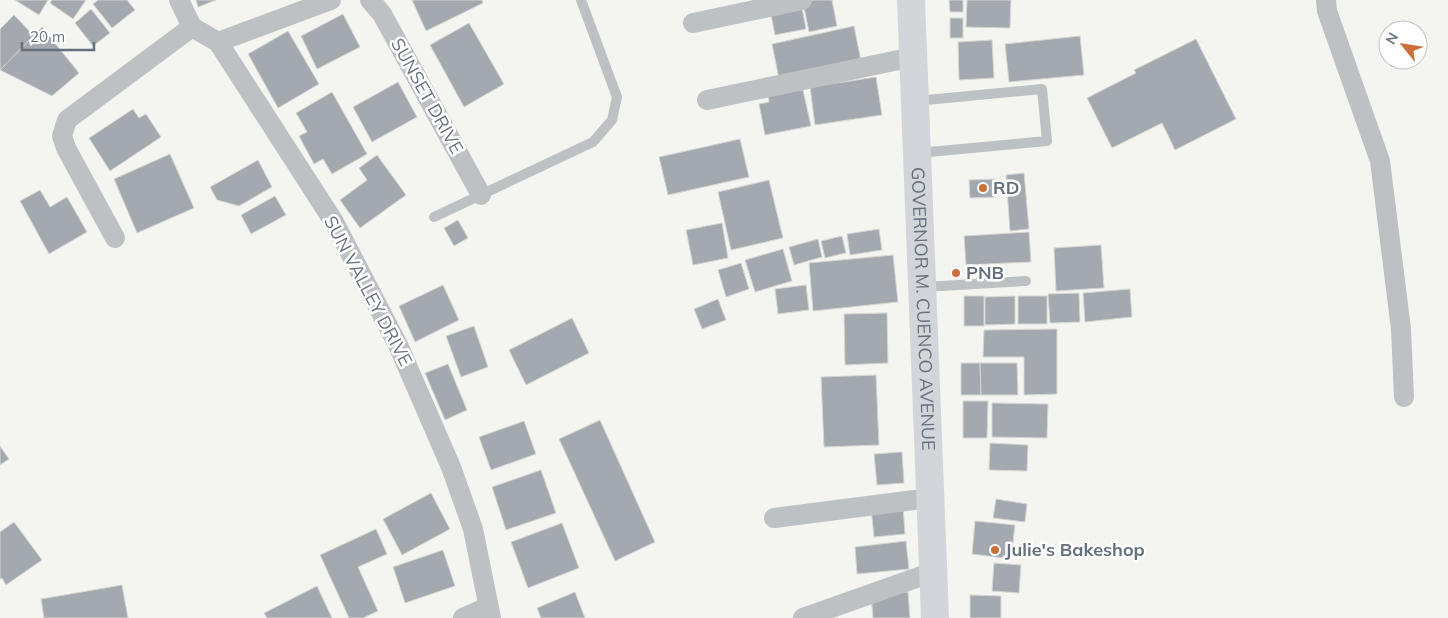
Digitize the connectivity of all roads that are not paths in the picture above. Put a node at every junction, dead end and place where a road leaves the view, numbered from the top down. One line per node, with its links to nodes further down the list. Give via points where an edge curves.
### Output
1 (179, 0): 9 (street)
2 (331, 0): 10 (street)
3 (370, 0): 15 (street, SUNSET DRIVE, via 382,14)
4 (581, 0): 15 (lane, via 617,98 612,120 593,142)
5 (802, 0): 8 (street)
6 (911, 0): 11 (main road, GOVERNOR M. CUENCO AVENUE)
7 (1326, 0): 20 (street, via 1327,11 1380,161 1401,329)
8 (693, 23)
9 (192, 27): 10 (street, SUN VALLEY DRIVE); 17 (street, via 68,120 62,136)
10 (218, 42): 24 (street, SUN VALLEY DRIVE, via 334,222 398,345 451,467 473,529)
11 (913, 57): 12 (street); 13 (main road, GOVERNOR M. CUENCO AVENUE)
12 (707, 100)
13 (916, 101): 14 (main road, GOVERNOR M. CUENCO AVENUE); 14 (lane, via 1042,89 1047,141)
14 (918, 153): 19 (main road, GOVERNOR M. CUENCO AVENUE)
15 (481, 195): 16 (lane)
16 (434, 217)
17 (115, 238)
18 (1026, 281): 19 (lane)
19 (923, 287): 21 (main road, GOVERNOR M. CUENCO AVENUE)
20 (1404, 397)
21 (930, 498): 22 (street); 23 (main road, GOVERNOR M. CUENCO AVENUE)
22 (774, 518)
23 (933, 572): 26 (street); 27 (main road, GOVERNOR M. CUENCO AVENUE)
24 (489, 612): 25 (street)
25 (463, 618)
26 (803, 618)
27 (935, 618)

